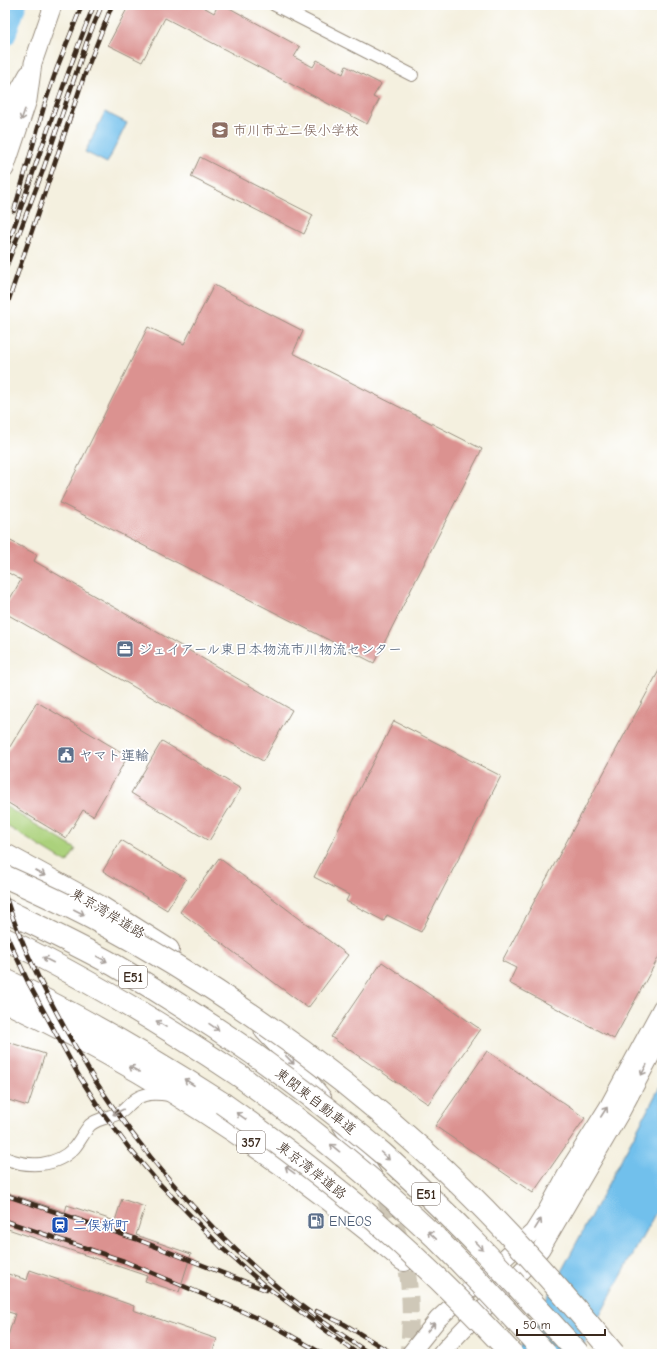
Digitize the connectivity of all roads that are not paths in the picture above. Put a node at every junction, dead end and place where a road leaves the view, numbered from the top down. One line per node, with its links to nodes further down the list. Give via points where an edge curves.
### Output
1 (53, 5): 3 (street)
2 (275, 5): 4 (street)
3 (33, 63): 5 (street); 6 (street, one-way to 6, via 28,100)
4 (412, 75)
5 (5, 127)
6 (5, 168)
7 (5, 855): 11 (highway, 東京湾岸道路, one-way to 11, via 100,907)
8 (5, 876): 29 (highway, 東京湾岸道路, one-way to 29, bridge, via 93,919 173,965 272,1028 321,1065 400,1130 474,1198 543,1271)
9 (5, 910): 27 (highway, 東関東自動車道 / E51, one-way to 27, bridge, via 93,954 158,992 255,1055 320,1103 381,1153 453,1220)
10 (5, 939): 26 (highway, 東関東自動車道 / E51, one-way to 10, bridge, via 482,1284 413,1216 279,1104 143,1013)
11 (203, 973): 18 (street, one-way to 18, via 234,1001 320,1094 366,1164); 19 (highway, 東京湾岸道路, via 264,1019 347,1090 437,1176)
12 (5, 980): 23 (highway, 東京湾岸道路 / 357, one-way to 12, bridge, via 397,1240 292,1153 222,1103 128,1044)
13 (5, 1001): 16 (highway, 東京湾岸道路 / 357, one-way to 13, via 88,1043)
14 (662, 1007): 19 (street, one-way to 14, via 533,1232 547,1210 608,1107)
15 (662, 1035): 20 (street, one-way to 20, via 563,1213 541,1249)
16 (179, 1096): 17 (street, one-way to 17, via 153,1093 138,1097 121,1112 97,1120 67,1155 55,1161 30,1164); 21 (highway, 東京湾岸道路 / 357, one-way to 16, via 311,1185)
17 (5, 1158)
18 (385, 1200)
19 (511, 1252): 20 (highway, 東京湾岸道路); 21 (street)
20 (526, 1267): 22 (street); 28 (highway, 東京湾岸道路)
21 (454, 1303): 22 (highway, 東京湾岸道路 / 357); 24 (street, one-way to 21)
22 (473, 1318): 23 (highway, 東京湾岸道路 / 357); 25 (street)
23 (509, 1351)
24 (410, 1354)
25 (441, 1354)
26 (546, 1354)
27 (579, 1354)
28 (602, 1354)
29 (614, 1354)

